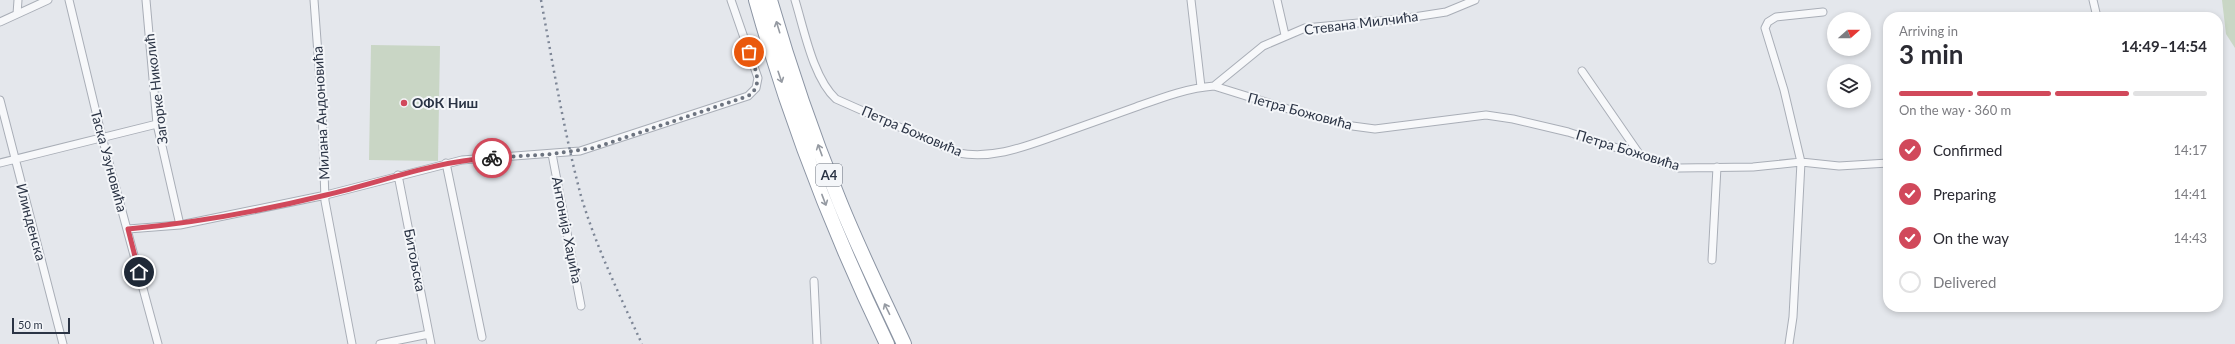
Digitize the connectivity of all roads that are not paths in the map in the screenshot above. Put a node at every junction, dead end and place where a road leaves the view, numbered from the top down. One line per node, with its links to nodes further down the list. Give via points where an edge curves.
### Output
1 (18, 0): 16 (street)
2 (48, 0): 16 (street)
3 (69, 0): 24 (street, Таска Узуновића)
4 (146, 0): 23 (street, Загорке Николић)
5 (314, 0): 34 (street, Милана Андоновића)
6 (731, 0): 25 (street, via 758,78 753,93 594,148)
7 (756, 0): 48 (highway, A4, one-way to 48, via 791,110 821,191)
8 (770, 0): 49 (highway, A4, one-way to 8, via 836,195)
9 (795, 0): 21 (street, Петра Божовића, via 819,75 830,93 842,102 958,153 974,156 992,155 1019,148)
10 (1191, 0): 21 (street)
11 (1277, 0): 18 (street)
12 (1472, 0): 18 (street, Стевана Милчића, via 1446,12 1305,28)
13 (2093, 0): 15 (street)
14 (1824, 12): 29 (street, via 1776,17 1766,25)
15 (2096, 12)
16 (17, 14): 17 (street)
17 (0, 22)
18 (1285, 35): 20 (street, Стевана Милчића, via 1262,46)
19 (1582, 71): 26 (street)
20 (1214, 86): 21 (street, Петра Божовића); 26 (street, Петра Божовића, via 1345,125 1375,129 1486,115 1568,132)
21 (1201, 87)
22 (0, 100): 27 (street, Илинденска)
23 (157, 124): 24 (street); 35 (street, Загорке Николић)
24 (102, 137): 27 (street); 36 (street, Таска Узуновића)
25 (552, 154): 30 (street); 39 (street, Антонија Хаџића)
26 (1640, 155): 32 (street, Петра Божовића, via 1679,168)
27 (15, 159): 28 (street); 42 (street, Илинденска)
28 (0, 162)
29 (1801, 162): 31 (street, Петра Божовића, via 1839,166); 32 (street, Петра Божовића, via 1753,167); 50 (street, via 1793,317)
30 (446, 163): 33 (street); 41 (street)
31 (1883, 163)
32 (1717, 167): 37 (street)
33 (398, 176): 34 (street); 40 (street, Битољска)
34 (326, 196): 35 (street); 44 (street, Милана Андоновића)
35 (180, 225): 36 (street)
36 (128, 229): 43 (street, Таска Узуновића)
37 (1712, 260)
38 (814, 281): 47 (street)
39 (581, 306)
40 (430, 334): 45 (street); 46 (street, Битољска)
41 (482, 337)
42 (63, 344)
43 (158, 344)
44 (352, 344)
45 (380, 344)
46 (431, 344)
47 (817, 344)
48 (887, 344)
49 (904, 344)
50 (1789, 344)

